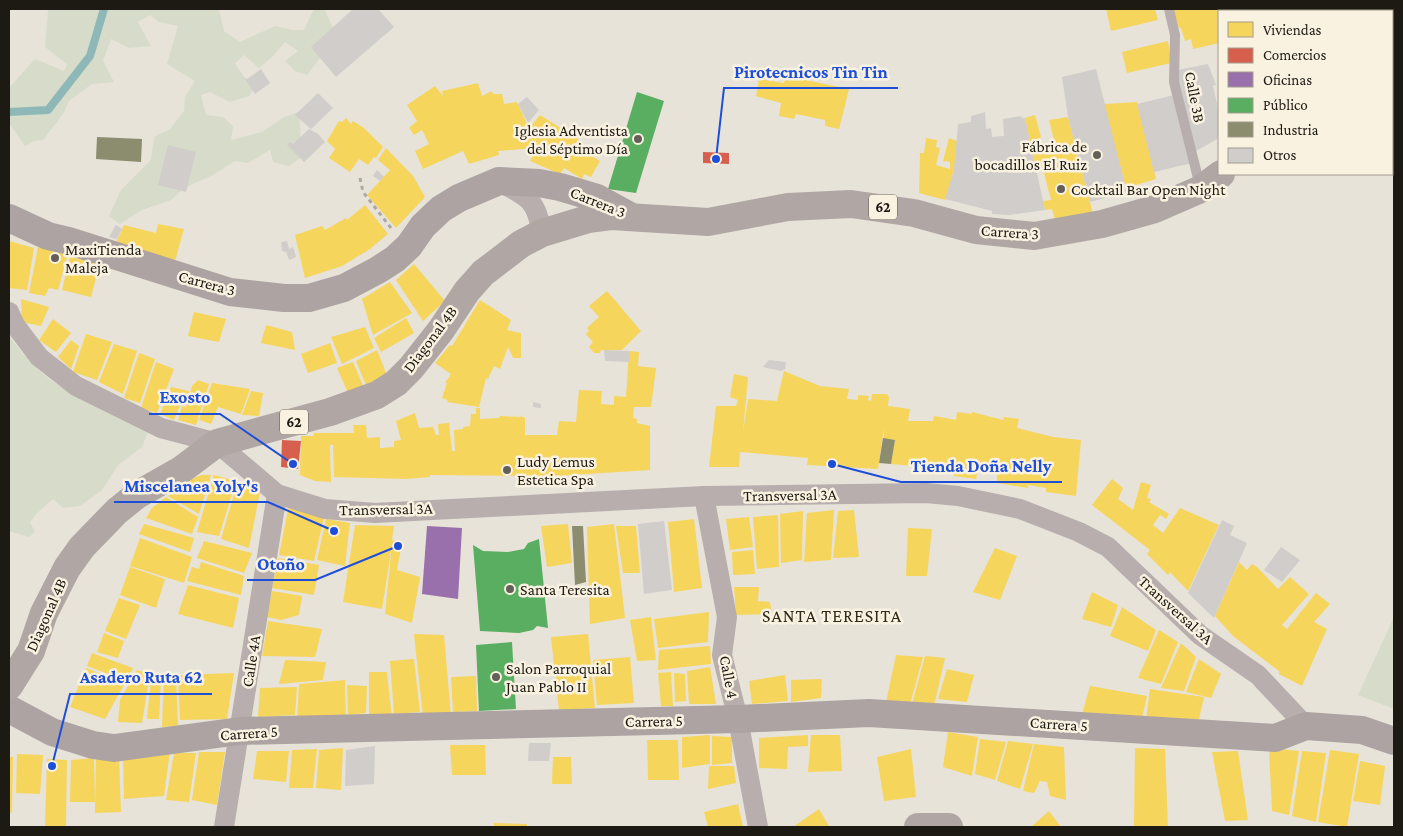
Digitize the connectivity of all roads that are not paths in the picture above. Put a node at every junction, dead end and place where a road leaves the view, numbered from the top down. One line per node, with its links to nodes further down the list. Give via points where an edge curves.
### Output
1 (1169, 9): 3 (lane, Calle 3B, via 1175,35 1174,82)
2 (500, 181): 4 (street, Carrera 3, via 539,183 597,198); 5 (street, Carrera 3, via 441,208 394,259 344,288 309,298 230,292 70,240 48,236); 6 (street, via 525,195 538,211)
3 (1211, 181): 4 (main road, Carrera 3 / 62, via 1181,199 1134,216 1034,236 976,230 914,213 851,204 788,207 708,222)
4 (628, 216): 6 (main road, Diagonal 4B / 62, via 588,219)
5 (9, 218)
6 (542, 234): 8 (main road, Diagonal 4B / 62, via 514,249 483,273 411,368 377,395 330,412)
7 (9, 312): 8 (street, via 39,357 76,386 161,428)
8 (217, 443): 9 (street, Transversal 3A); 11 (main road, Diagonal 4B / 62, via 181,470 137,495 98,528 54,590 31,651)
9 (277, 494): 10 (street, Transversal 3A, via 325,509 375,513); 15 (street, Calle 4A)
10 (704, 496): 13 (street, Calle 4, via 727,617 722,655); 14 (street, Transversal 3A, via 926,492 989,501 1050,520 1108,548 1200,634 1258,675)
11 (9, 686)
12 (9, 709): 15 (street, Carrera 5, via 52,732 114,748)
13 (738, 719): 14 (street, Carrera 5, via 869,712 1274,738); 15 (street, Carrera 5); 18 (street, Calle 4)
14 (1306, 726): 16 (street, via 1362,730)
15 (240, 732): 17 (street, Calle 4A)
16 (1394, 741)
17 (224, 827)
18 (758, 827)
19 (918, 827): 20 (main road)
20 (949, 827)

